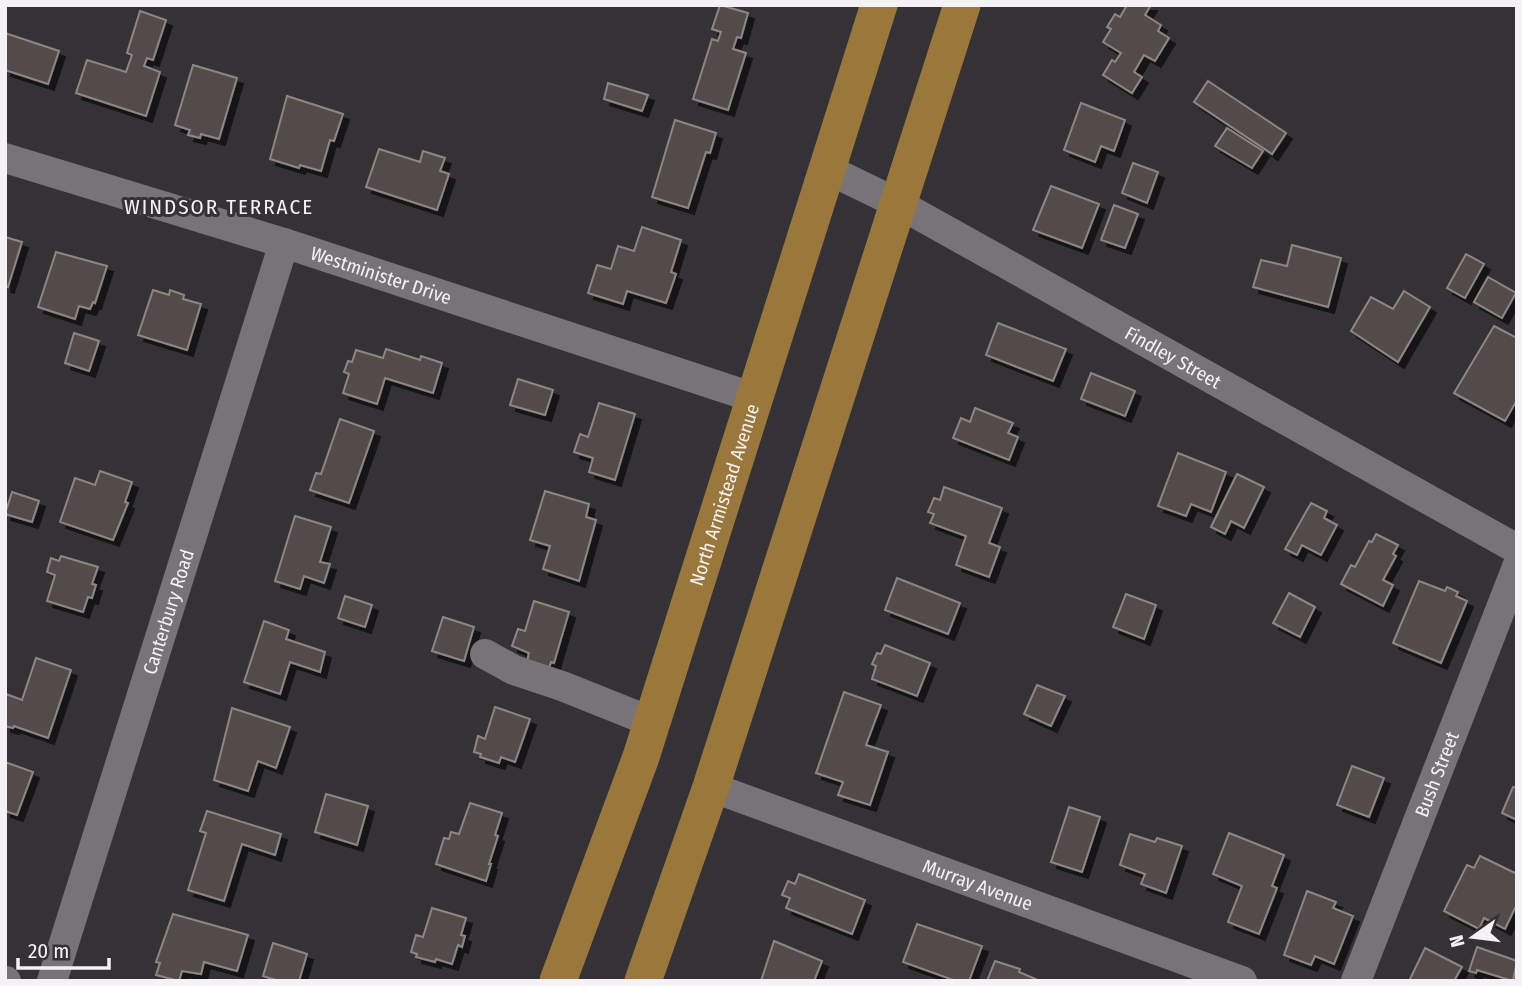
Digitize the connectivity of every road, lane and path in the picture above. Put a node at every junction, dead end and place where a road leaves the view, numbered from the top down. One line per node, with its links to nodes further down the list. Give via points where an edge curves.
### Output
1 (880, 5): 4 (main road, North Armistead Avenue)
2 (962, 5): 5 (main road)
3 (5, 159): 6 (street, Westminister Drive)
4 (829, 170): 5 (street, Findley Street); 7 (main road, North Armistead Avenue)
5 (899, 204): 8 (street, Findley Street); 12 (main road)
6 (284, 243): 7 (street, Westminister Drive); 13 (street, Canterbury Road)
7 (755, 398): 11 (main road, North Armistead Avenue)
8 (1517, 549)
9 (1517, 567): 17 (street, Bush Street)
10 (485, 654): 11 (street, via 514,670)
11 (652, 722): 14 (main road, North Armistead Avenue)
12 (711, 788): 15 (main road); 16 (street, Murray Avenue)
13 (52, 981)
14 (558, 981)
15 (643, 981)
16 (1242, 981)
17 (1356, 981)

